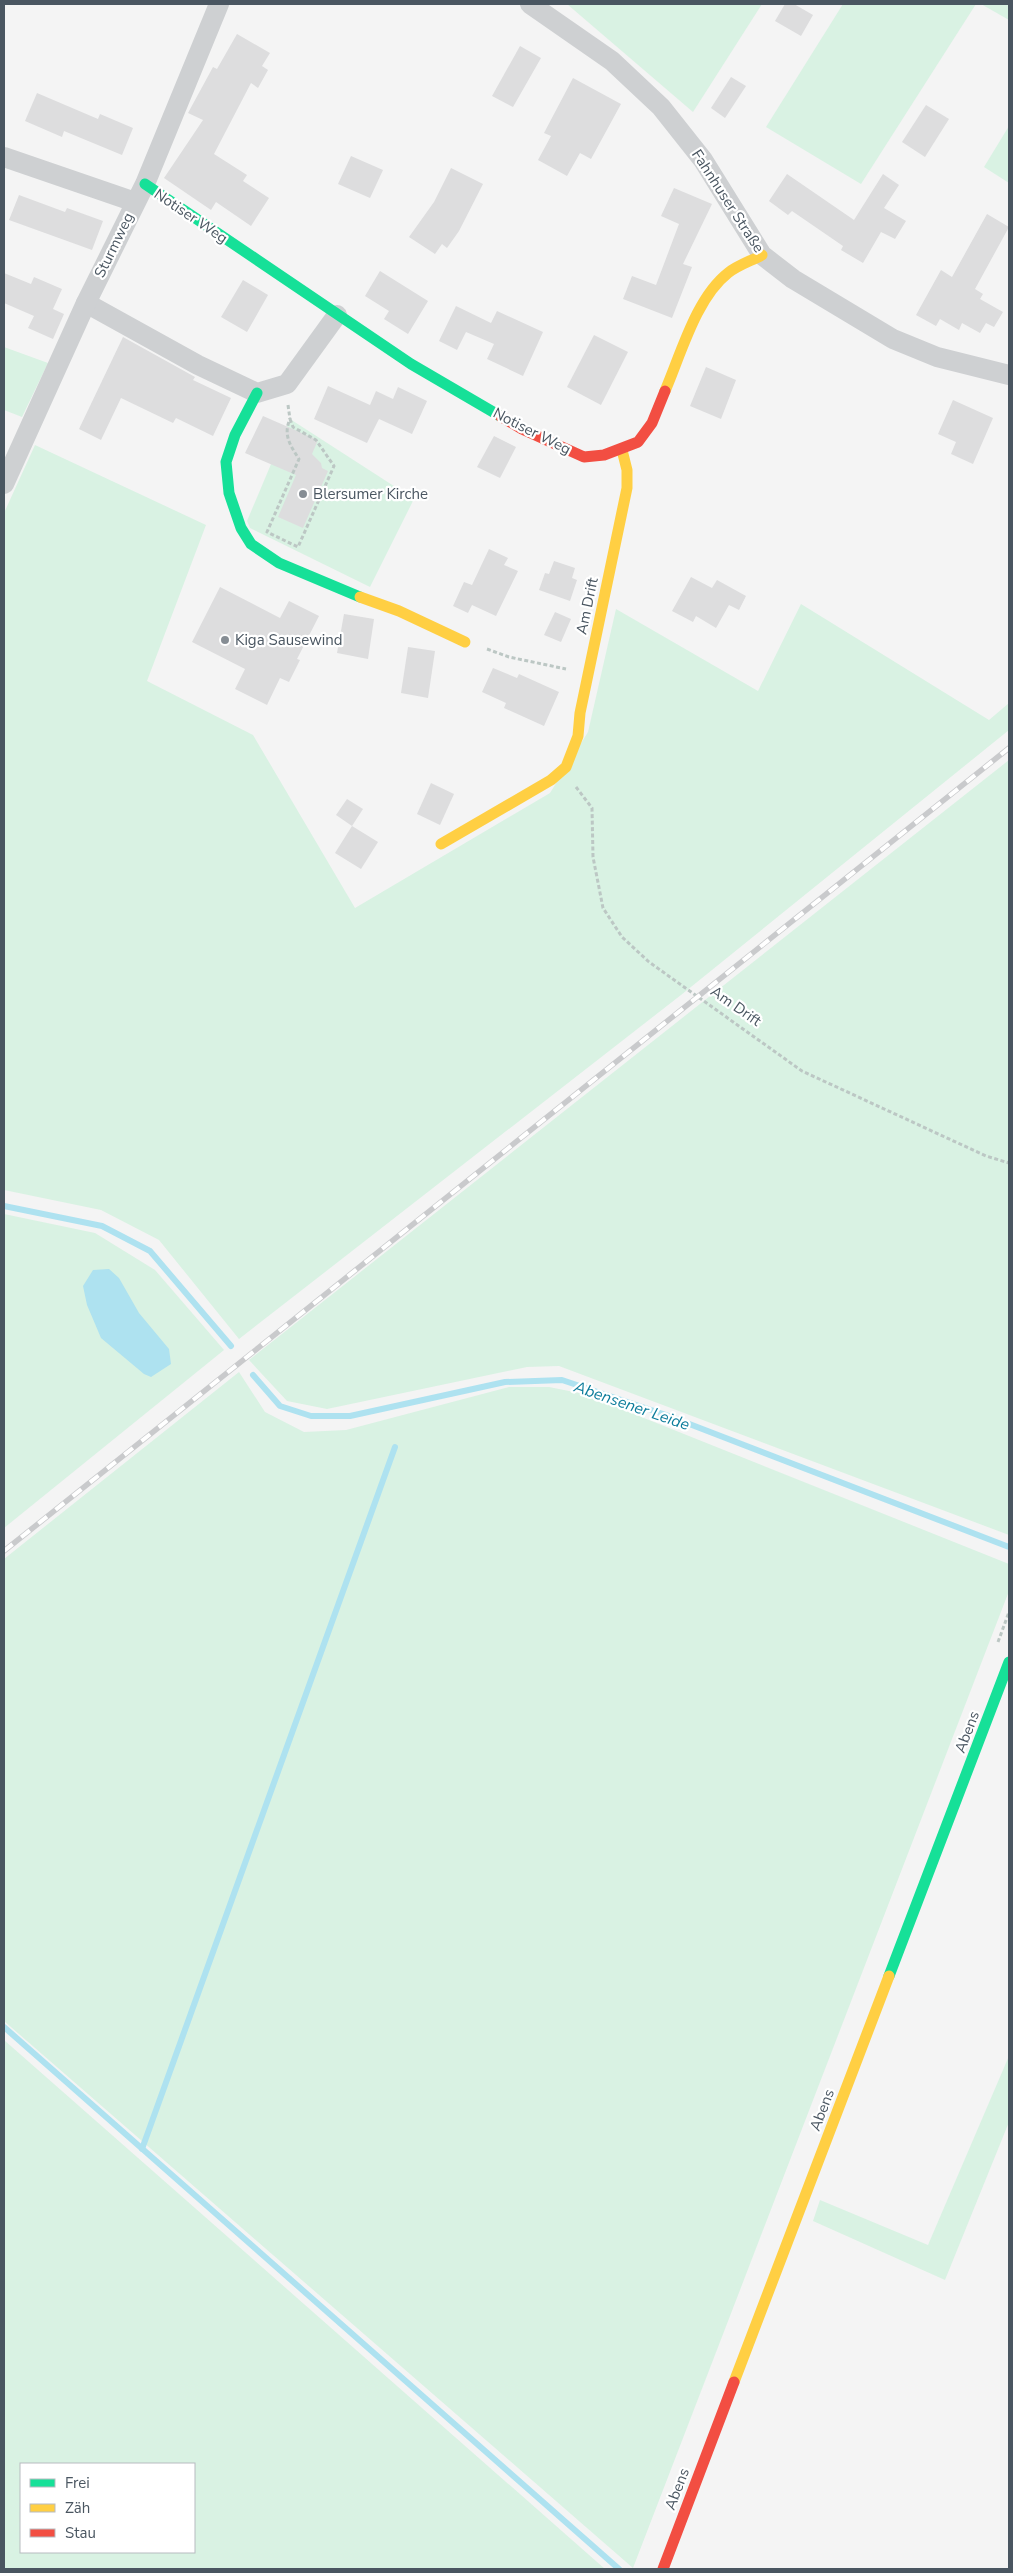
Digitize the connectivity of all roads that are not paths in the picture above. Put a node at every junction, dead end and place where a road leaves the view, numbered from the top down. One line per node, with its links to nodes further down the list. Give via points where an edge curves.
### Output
1 (219, 4): 4 (street, Sturmweg)
2 (530, 4): 6 (street, Fahnhuser Straße, via 612,61 661,108 703,160)
3 (4, 157): 5 (street, Notiser Weg)
4 (145, 184): 5 (street, Sturmweg); 8 (street, Notiser Weg)
5 (135, 202): 7 (street, Sturmweg)
6 (762, 254): 9 (street, Fahnhuser Straße, via 793,280 893,339 937,356); 11 (street, Notiser Weg, via 728,272 715,284 702,304 652,423 638,442)
7 (86, 303): 10 (street, via 198,365); 12 (street, Sturmweg)
8 (337, 315): 10 (street, via 287,384); 11 (street, Notiser Weg, via 462,394 560,447 584,457 604,456)
9 (1009, 375)
10 (257, 393): 13 (street, via 235,436 226,463 229,495 250,543 274,561)
11 (622, 450): 14 (street, Am Drift, via 627,488 578,736 566,766 551,780)
12 (4, 484)
13 (465, 642)
14 (441, 844)
15 (1009, 1662): 16 (street, Abens)
16 (663, 2569)

